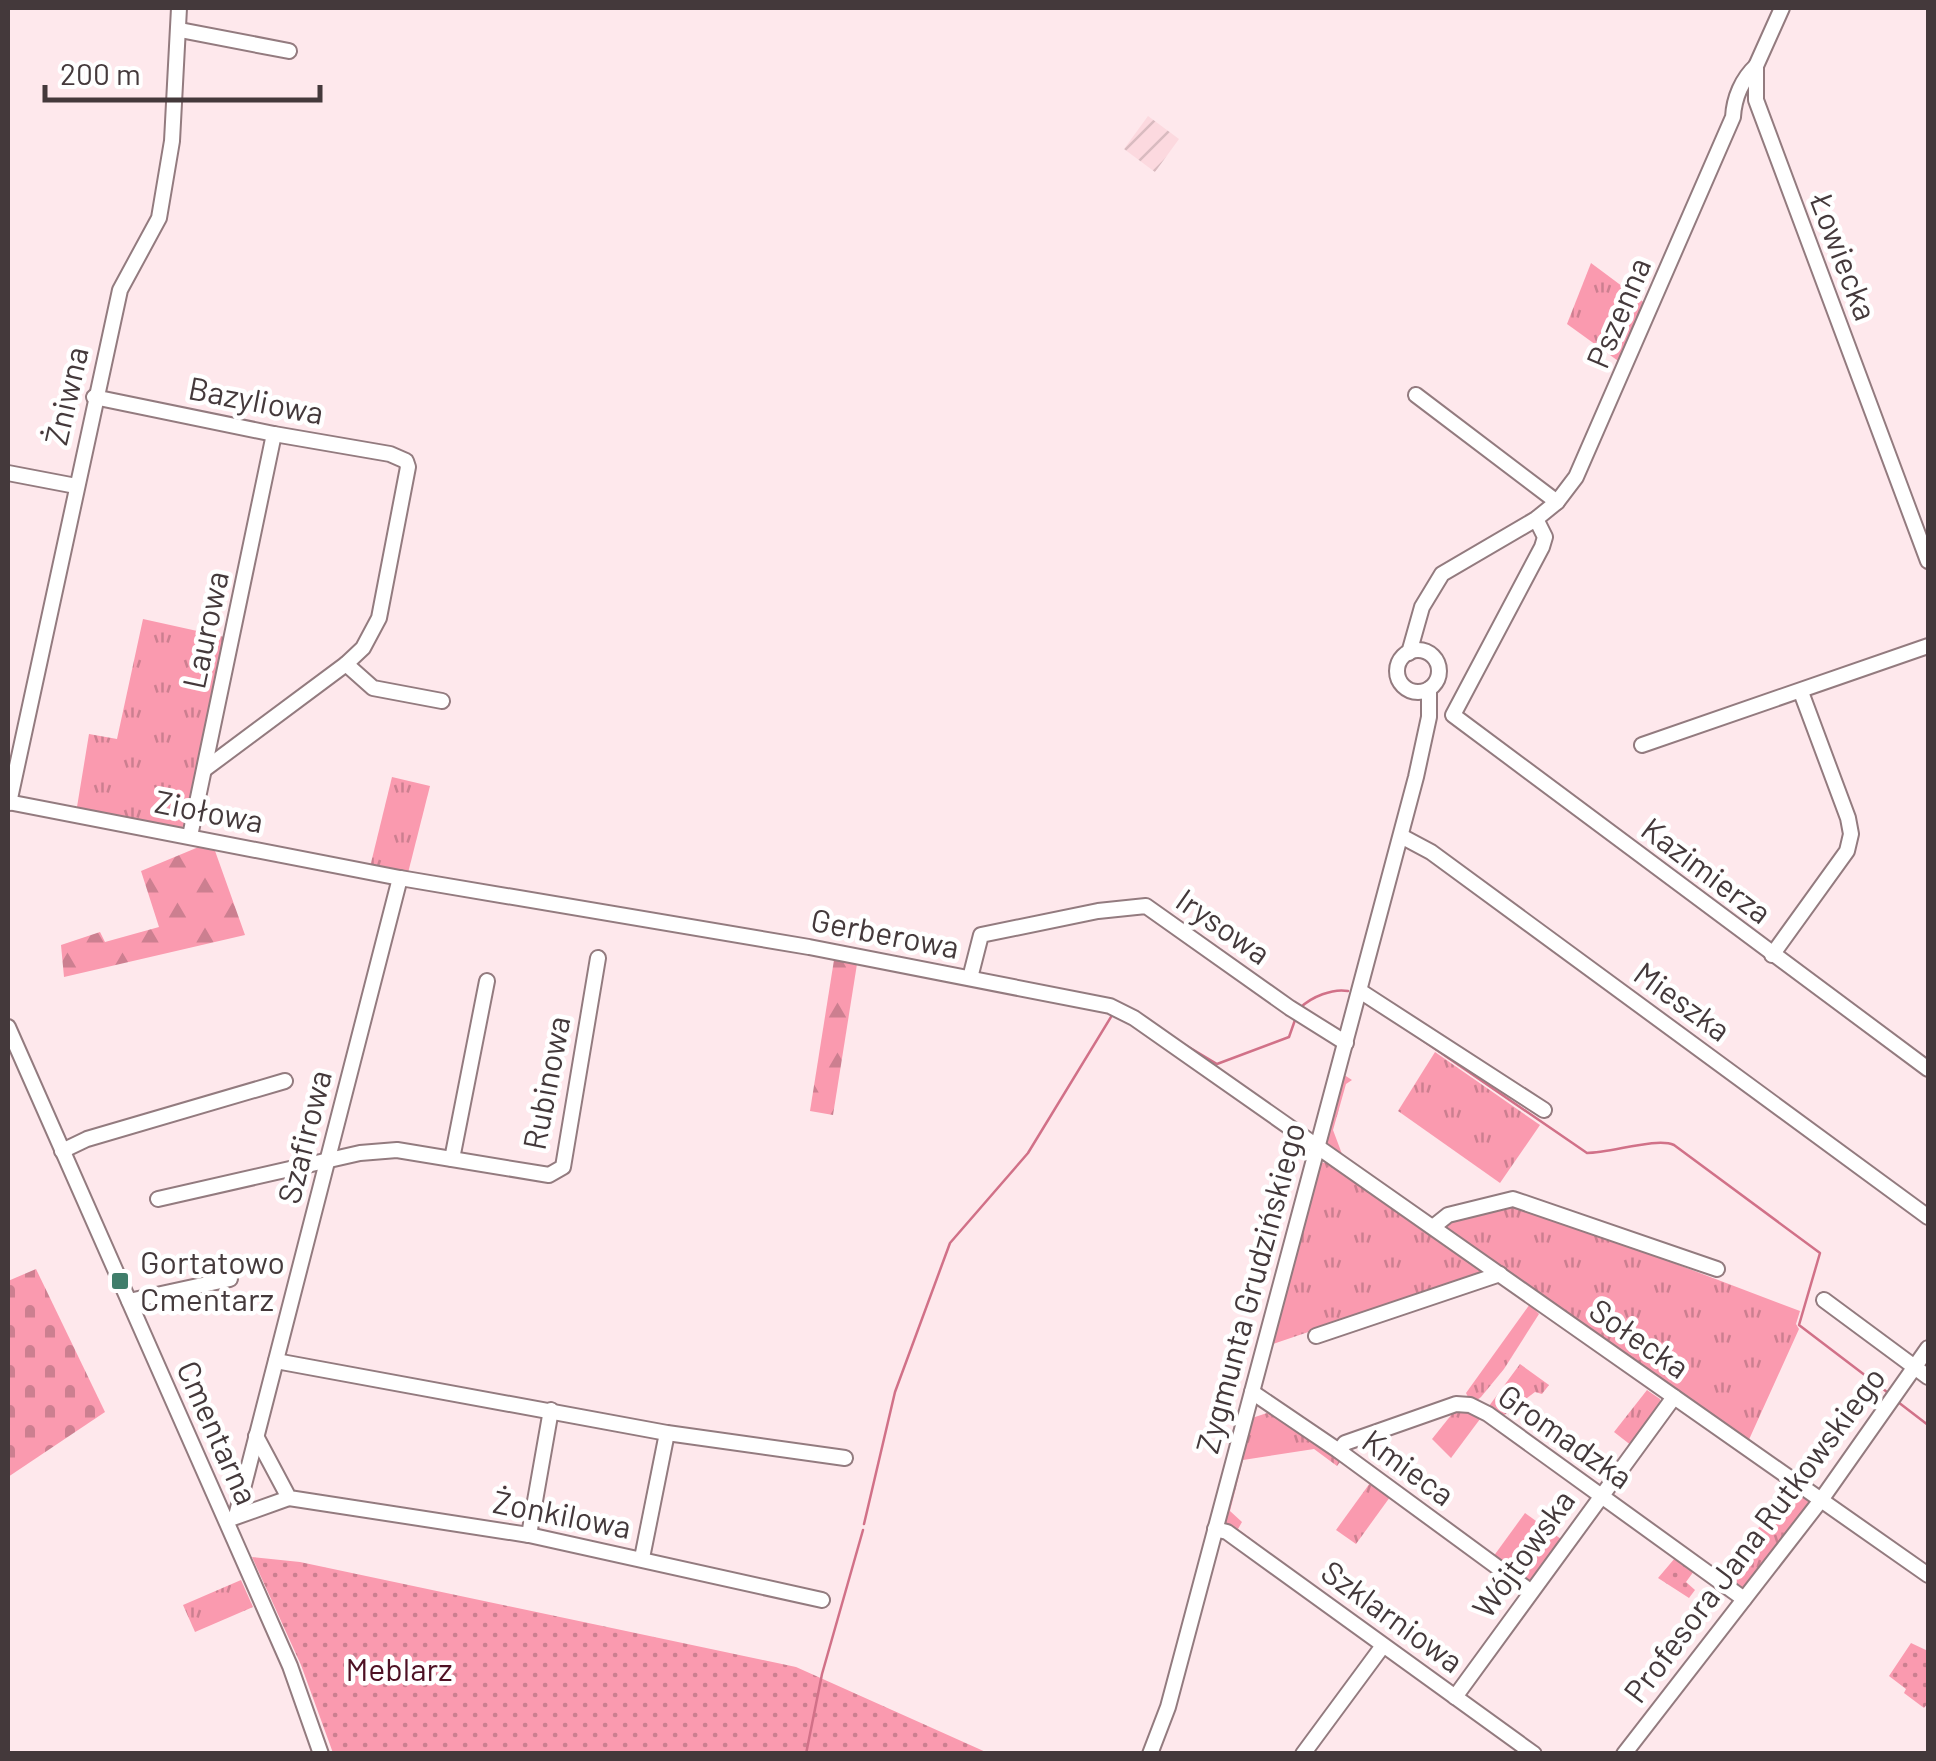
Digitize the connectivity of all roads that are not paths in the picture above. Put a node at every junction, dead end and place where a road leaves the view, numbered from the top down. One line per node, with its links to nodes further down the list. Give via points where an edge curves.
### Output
1 (178, 8): 3 (street, Żniwna)
2 (1782, 8): 5 (street, Łowiecka)
3 (180, 30): 4 (street); 9 (street, Żniwna, via 160,218 120,290)
4 (288, 51)
5 (1756, 66): 6 (street, Łowiecka); 7 (street, Pszenna)
6 (1758, 106): 7 (street); 15 (street, Łowiecka)
7 (1733, 111): 13 (street, Pszenna, via 1587,456)
8 (1416, 395): 13 (street)
9 (94, 397): 10 (street, Bazyliowa); 12 (street, Żniwna)
10 (274, 434): 20 (street, Bazyliowa, via 390,454 408,467 379,618); 27 (street, Laurowa)
11 (8, 473): 12 (street)
12 (76, 486): 28 (street, Żniwna)
13 (1557, 502): 14 (street, Pszenna)
14 (1536, 519): 16 (street, Pszenna, via 1442,574); 32 (street, Kazimierza, via 1545,537 1542,547 1453,715)
15 (1928, 561)
16 (1422, 607): 18 (street, Pszenna); 19 (street)
17 (1928, 646): 23 (street)
18 (1408, 653): 19 (street); 22 (street, Pszenna, via 1397,672)
19 (1428, 654): 21 (street, via 1439,671)
20 (346, 664): 24 (street, via 374,688); 27 (street)
21 (1429, 689): 22 (street); 25 (street)
22 (1409, 690): 25 (street, Pszenna)
23 (1801, 692): 26 (street); 32 (street, via 1851,834 1847,851)
24 (442, 701)
25 (1427, 732): 30 (street)
26 (1642, 745)
27 (206, 770): 29 (street, Laurowa)
28 (8, 803): 29 (street, Ziołowa)
29 (190, 836): 31 (street, Ziołowa)
30 (1401, 836): 36 (street, Zygmunta Grudzińskiego); 47 (street, Mieszka)
31 (400, 878): 34 (street, Gerberowa); 45 (street, Szafirowa)
32 (1772, 955): 39 (street, Kazimierza)
33 (598, 958): 44 (street, Rubinowa, via 563,1167 549,1175)
34 (970, 978): 38 (street, Irysowa, via 981,935 1146,906); 42 (street, Gerberowa, via 1122,1010)
35 (488, 981): 44 (street)
36 (1360, 991): 38 (street, Zygmunta Grudzińskiego); 41 (street)
37 (8, 1027): 43 (street, Cmentarna)
38 (1346, 1043): 42 (street, Zygmunta Grudzińskiego)
39 (1928, 1069)
40 (285, 1081): 43 (street)
41 (1544, 1110)
42 (1318, 1147): 48 (street, Sołecka); 59 (street, Zygmunta Grudzińskiego)
43 (62, 1151): 53 (street, Cmentarna)
44 (452, 1158): 45 (street, Rubinowa, via 397,1150)
45 (327, 1162): 46 (street, Rubinowa); 56 (street, Szafirowa)
46 (158, 1199)
47 (1928, 1217)
48 (1433, 1227): 49 (street, via 1448,1215 1513,1199); 50 (street, Sołecka)
49 (1717, 1268)
50 (1500, 1274): 54 (street); 60 (street, Sołecka)
51 (230, 1279): 53 (street)
52 (1824, 1300): 57 (street)
53 (129, 1302): 69 (street, Cmentarna)
54 (1316, 1336)
55 (1928, 1348): 57 (street, Profesora Jana Rutkowskiego)
56 (276, 1361): 61 (street); 63 (street, Szafirowa)
57 (1915, 1367): 58 (street); 68 (street, Profesora Jana Rutkowskiego)
58 (1928, 1377)
59 (1252, 1392): 64 (street, Kmieca); 70 (street, Zygmunta Grudzińskiego)
60 (1674, 1398): 66 (street, Wójtowska); 68 (street, Sołecka)
61 (551, 1410): 62 (street); 71 (street)
62 (667, 1433): 65 (street); 72 (street)
63 (256, 1436): 67 (street); 69 (street, Szafirowa)
64 (1339, 1452): 66 (street, Gromadzka, via 1345,1443 1464,1404); 74 (street, Kmieca)
65 (845, 1458)
66 (1602, 1494): 74 (street, Wójtowska); 75 (street, Gromadzka)
67 (289, 1498): 69 (street, Żonkilowa); 71 (street, Żonkilowa)
68 (1821, 1500): 73 (street, Sołecka); 75 (street, Profesora Jana Rutkowskiego)
69 (231, 1519): 79 (street, Cmentarna)
70 (1216, 1529): 77 (street, Szklarniowa); 80 (street, Zygmunta Grudzińskiego)
71 (529, 1536): 72 (street, Żonkilowa)
72 (642, 1558): 76 (street, Żonkilowa)
73 (1928, 1575)
74 (1530, 1591): 78 (street, Wójtowska)
75 (1744, 1599): 83 (street, Profesora Jana Rutkowskiego)
76 (822, 1600)
77 (1382, 1647): 78 (street, Szklarniowa); 81 (street)
78 (1455, 1697): 82 (street, Szklarniowa)
79 (320, 1754)
80 (1150, 1754)
81 (1303, 1754)
82 (1534, 1754)
83 (1624, 1754)

